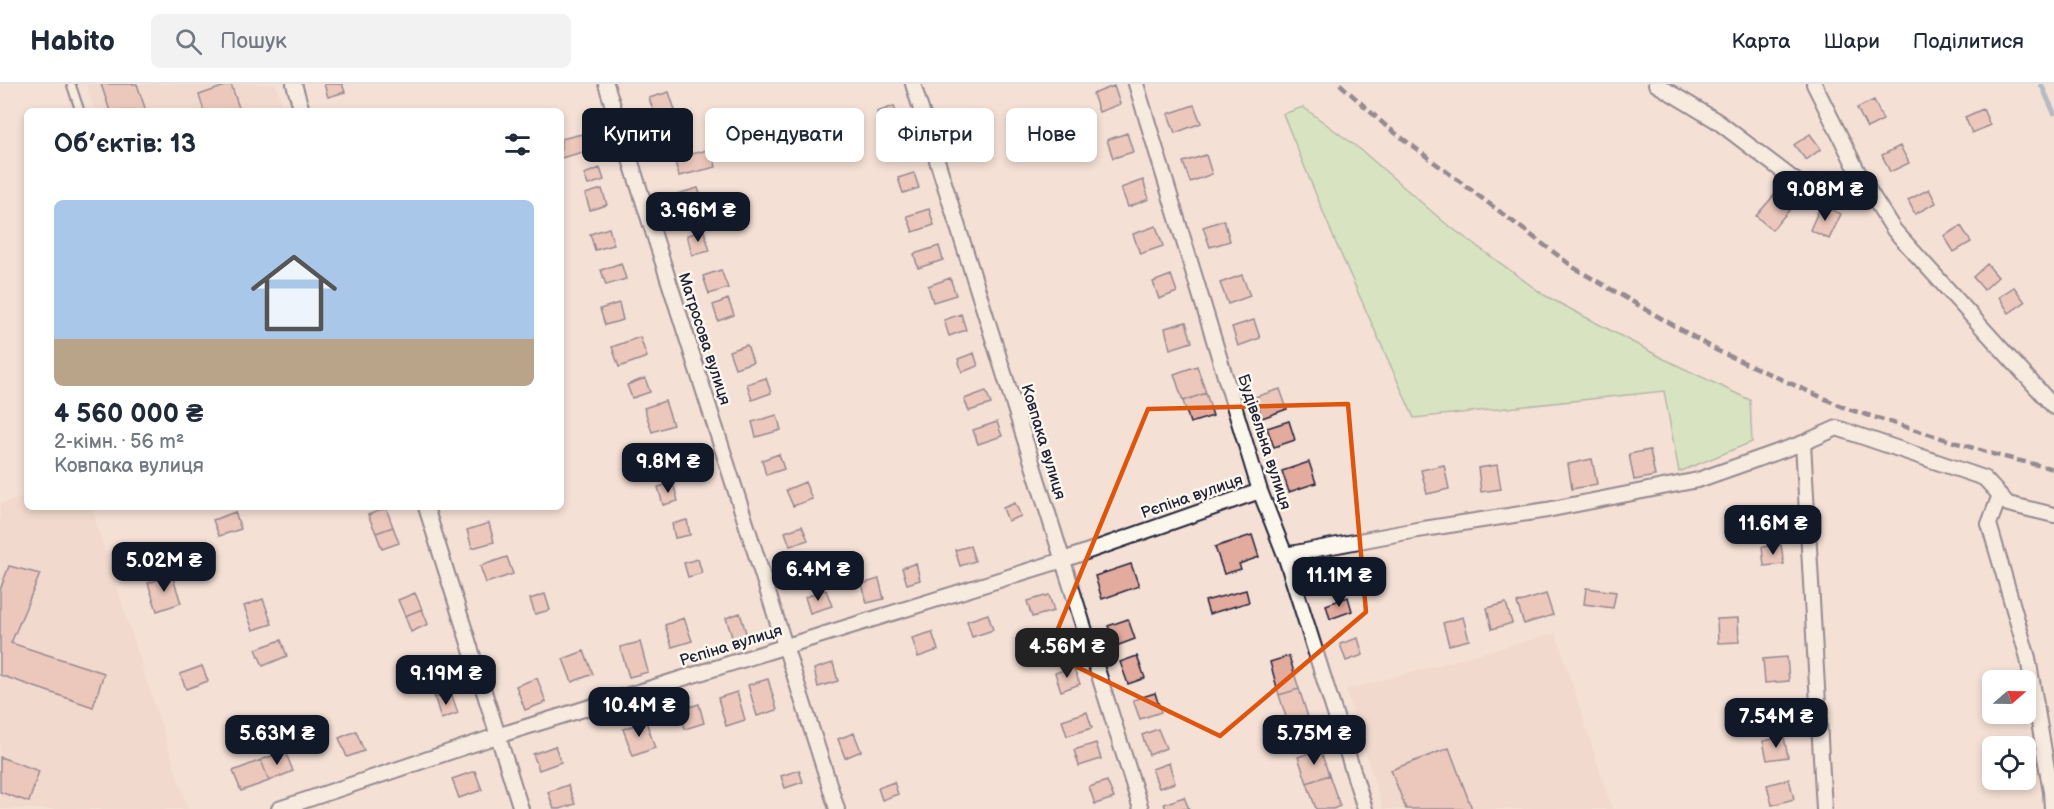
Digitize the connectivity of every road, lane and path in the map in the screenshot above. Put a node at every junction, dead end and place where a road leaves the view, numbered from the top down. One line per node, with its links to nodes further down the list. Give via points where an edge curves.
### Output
1 (71, 84): 8 (lane)
2 (294, 84): 9 (street)
3 (606, 84): 19 (street, Матросова вулиця)
4 (913, 84): 18 (street, Ковпака вулиця)
5 (1136, 84): 13 (street, Будівельна вулиця)
6 (1656, 84): 10 (street, via 1717,121 1801,184)
7 (1814, 84): 10 (street)
8 (79, 108)
9 (301, 108)
10 (1861, 178): 11 (street, via 1894,231)
11 (2054, 407)
12 (1803, 442): 14 (street, via 1837,428 1984,478); 17 (street, via 1698,480); 26 (street)
13 (1260, 491): 17 (street, Будівельна вулиця); 18 (street, Рєпіна вулиця)
14 (2000, 495): 16 (street, via 2008,504); 27 (street, via 1989,524 2028,658)
15 (427, 510): 20 (street)
16 (2054, 515)
17 (1285, 555): 25 (street, Будівельна вулиця)
18 (1063, 560): 19 (street, Рєпіна вулиця); 24 (street, Ковпака вулиця)
19 (784, 646): 20 (street, Рєпіна вулиця); 23 (street, Матросова вулиця)
20 (497, 736): 21 (street, Рєпіна вулиця); 22 (street)
21 (279, 809)
22 (521, 809)
23 (837, 809)
24 (1141, 809)
25 (1365, 809)
26 (1824, 809)
27 (2052, 809)

